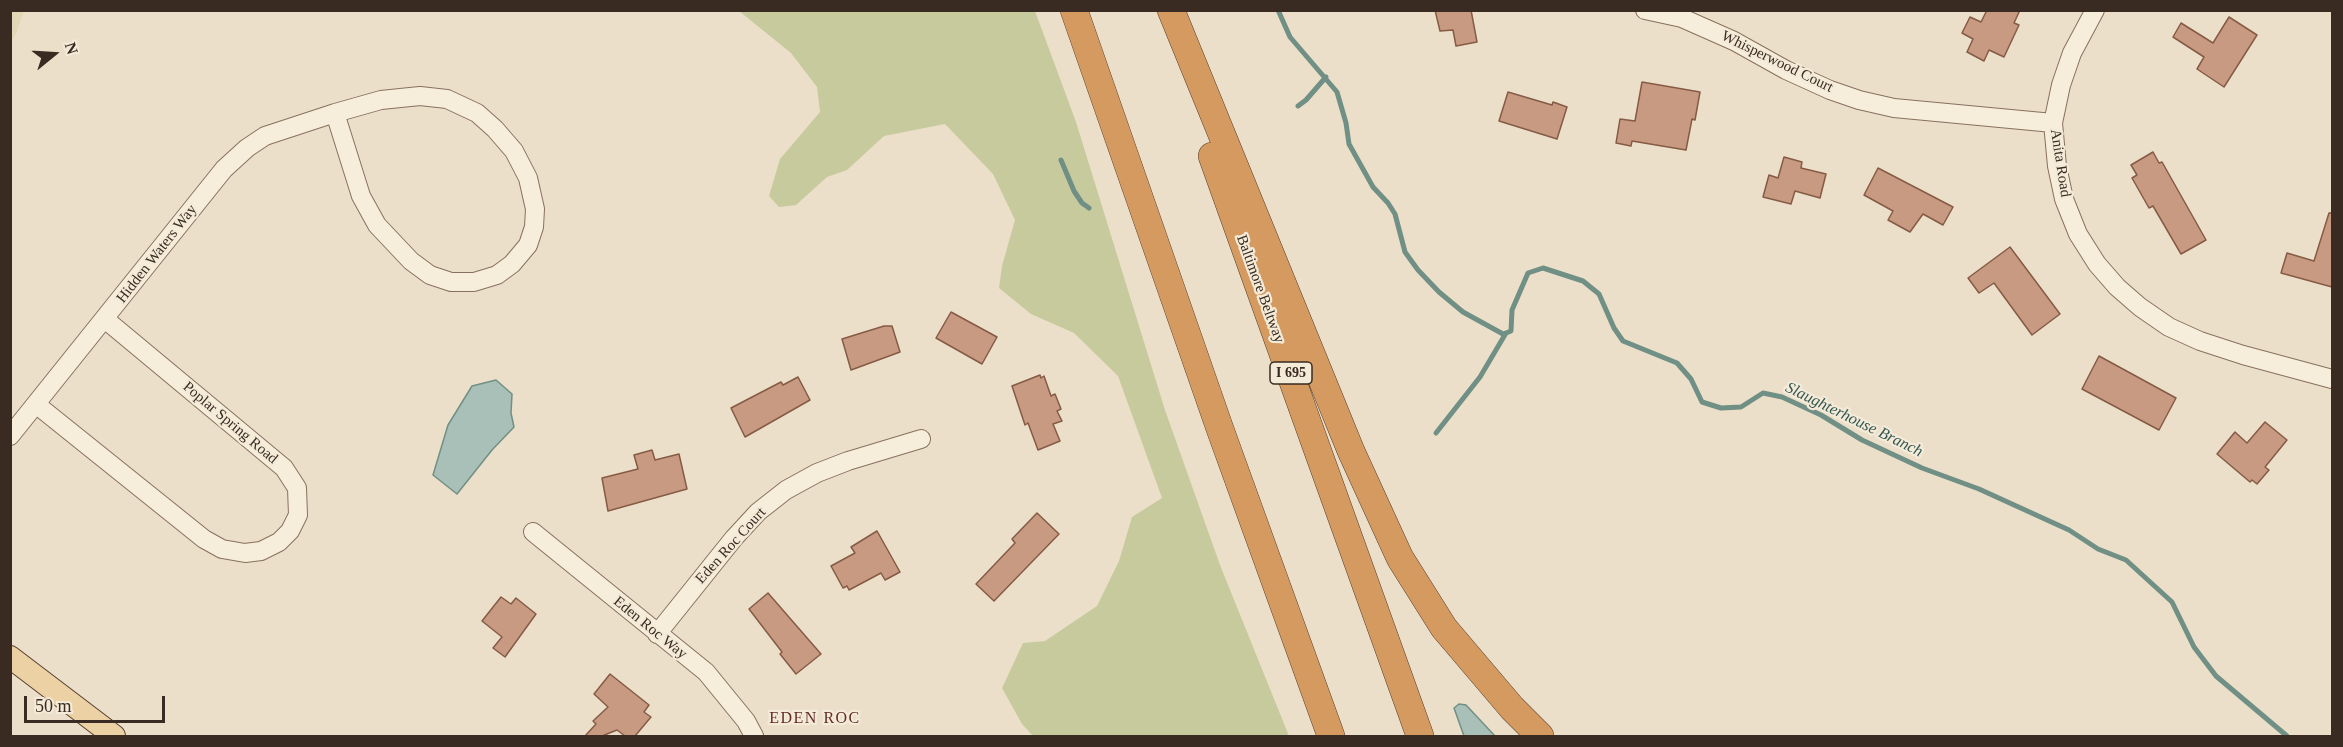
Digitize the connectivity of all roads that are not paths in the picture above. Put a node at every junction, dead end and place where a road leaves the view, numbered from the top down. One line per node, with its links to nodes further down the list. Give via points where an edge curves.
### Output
1 (1074, 10): 18 (highway)
2 (1161, 10): 19 (highway, Baltimore Beltway / I 695)
3 (1171, 10): 20 (highway, via 1351,451 1400,558 1444,628)
4 (1645, 10): 7 (street, Whisperwood Court, via 1692,23 1786,70 1859,100 1894,108)
5 (2095, 10): 7 (street, Anita Road, via 2072,53)
6 (335, 113): 6 (street, Hidden Waters Way, via 381,100 420,96 447,99 477,113 514,151 528,178 535,209 528,245 497,275 474,282 451,282 430,275 377,225 362,196); 8 (street, Hidden Waters Way, via 265,136 247,148 224,169)
7 (2053, 123): 9 (street, Anita Road, via 2064,199 2084,244 2117,287 2169,327 2200,341)
8 (106, 320): 10 (street, Hidden Waters Way); 10 (street, Poplar Spring Road, via 285,468 297,488 298,515 290,531 261,551 222,549 204,539)
9 (2332, 379)
10 (37, 405): 11 (street, Hidden Waters Way)
11 (10, 436)
12 (921, 439): 14 (street, Eden Roc Court, via 817,472 786,490 734,538)
13 (532, 532): 14 (street, Eden Roc Way)
14 (657, 634): 17 (street, Eden Roc Way, via 706,672 746,720)
15 (10, 657): 16 (main road)
16 (112, 736)
17 (754, 736)
18 (1331, 736)
19 (1420, 736)
20 (1540, 736)

